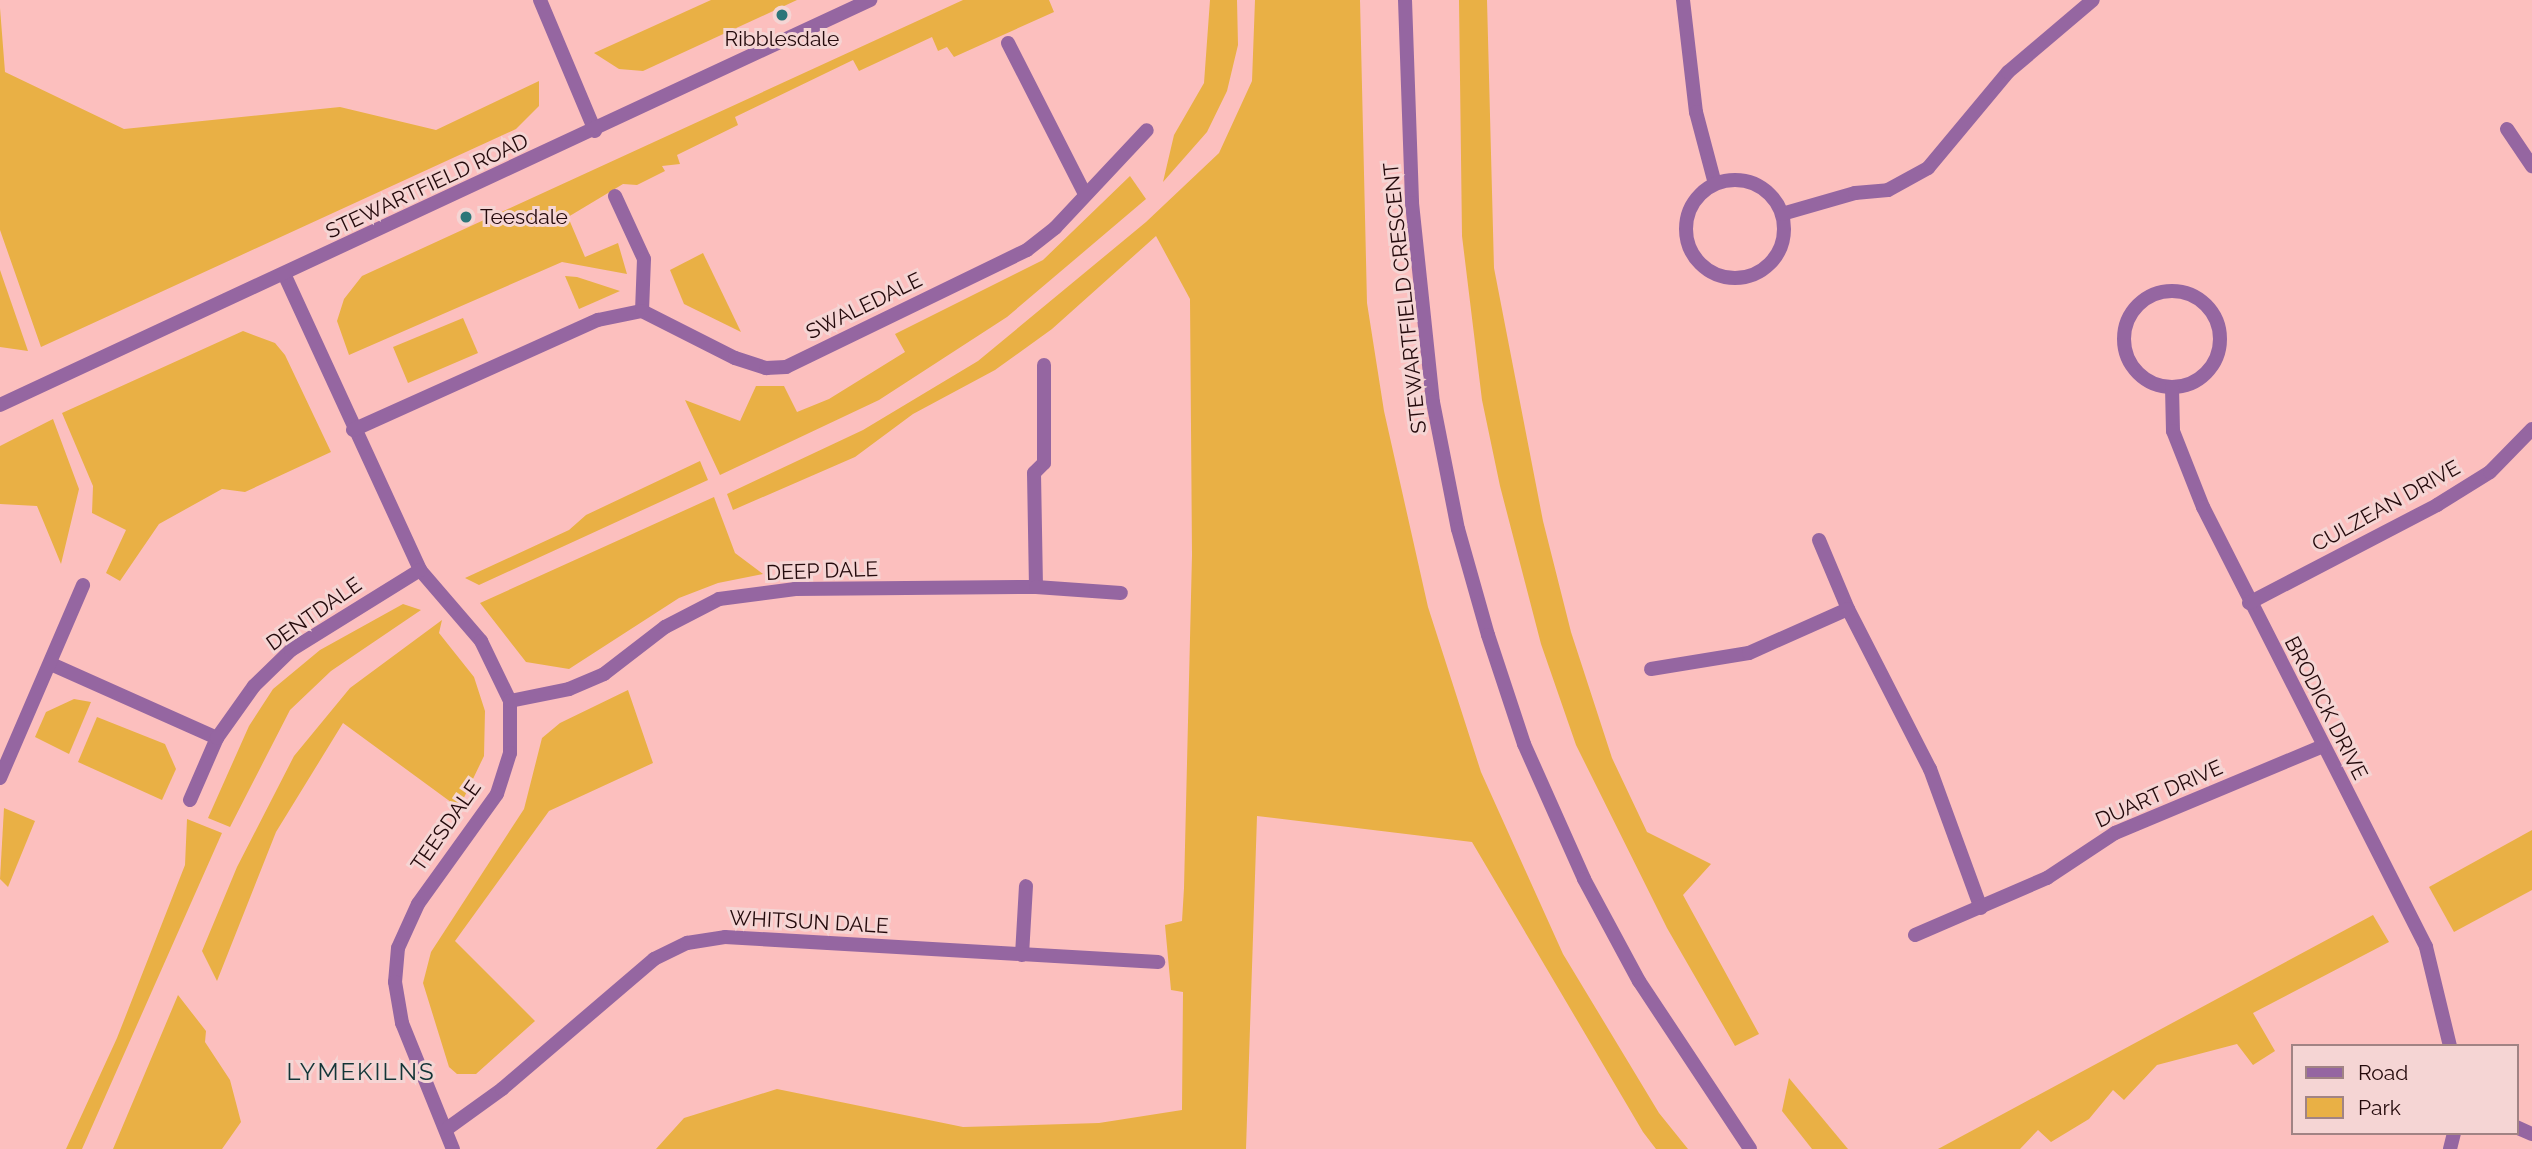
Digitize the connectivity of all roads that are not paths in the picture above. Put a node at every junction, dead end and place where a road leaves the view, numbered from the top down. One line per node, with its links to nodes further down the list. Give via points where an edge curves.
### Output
1 (540, 0): 9 (street)
2 (870, 0): 9 (street, STEWARTFIELD ROAD)
3 (1405, 0): 44 (street, STEWARTFIELD CRESCENT, via 1412,203 1433,402 1458,529 1488,635 1524,744 1584,879 1639,981)
4 (1683, 0): 11 (street, via 1696,112)
5 (2093, 0): 14 (street, via 2008,72 1928,168 1888,190 1855,193)
6 (1009, 43): 12 (street)
7 (2507, 129): 10 (street)
8 (1147, 130): 12 (street, SWALEDALE)
9 (595, 131): 15 (street, STEWARTFIELD ROAD)
10 (2532, 166)
11 (1715, 184): 14 (street, via 1747,181 1774,199); 14 (street, via 1690,207 1687,241 1707,270 1723,277 1757,273 1771,262 1784,231)
12 (1085, 194): 16 (street, SWALEDALE, via 1027,250 786,367 766,368 735,358)
13 (615, 196): 16 (street, via 644,259)
14 (1782, 214)
15 (285, 276): 19 (street, STEWARTFIELD ROAD); 21 (street, TEESDALE)
16 (642, 311): 21 (street, via 598,320)
17 (1044, 365): 25 (street, via 1044,463 1034,472)
18 (2172, 387): 18 (street, via 2148,382 2136,372 2124,342 2125,326 2138,306 2157,293 2174,290 2189,294 2214,314 2221,345 2207,373 2194,383); 27 (street, BRODICK DRIVE, via 2173,431)
19 (0, 405)
20 (2532, 429): 27 (street, CULZEAN DRIVE, via 2490,472 2437,505)
21 (353, 430): 23 (street, TEESDALE)
22 (1819, 540): 28 (street)
23 (420, 569): 31 (street, TEESDALE, via 481,641); 32 (street, DENTDALE, via 291,650 254,686)
24 (83, 586): 29 (street)
25 (1036, 587): 26 (street, DEEP DALE); 31 (street, DEEP DALE, via 795,589 719,599 665,627 604,674 569,689)
26 (1121, 593)
27 (2249, 603): 33 (street, BRODICK DRIVE)
28 (1848, 609): 30 (street, via 1749,653); 37 (street, via 1930,769)
29 (51, 664): 32 (street); 34 (street)
30 (1651, 669)
31 (510, 701): 42 (street, TEESDALE, via 510,753 497,794 418,904 398,947 395,982 402,1023)
32 (217, 738): 35 (street, DENTDALE)
33 (2321, 747): 37 (street, DUART DRIVE, via 2115,833 2047,878); 41 (street, BRODICK DRIVE, via 2426,947)
34 (0, 778)
35 (190, 800)
36 (1026, 886): 39 (street)
37 (1982, 908): 38 (street, DUART DRIVE)
38 (1915, 934)
39 (1022, 955): 40 (street, WHITSUN DALE); 42 (street, WHITSUN DALE, via 725,937 687,943 654,959 502,1089)
40 (1158, 962)
41 (2450, 1044)
42 (448, 1128): 43 (street, TEESDALE)
43 (453, 1149)
44 (1750, 1149)

